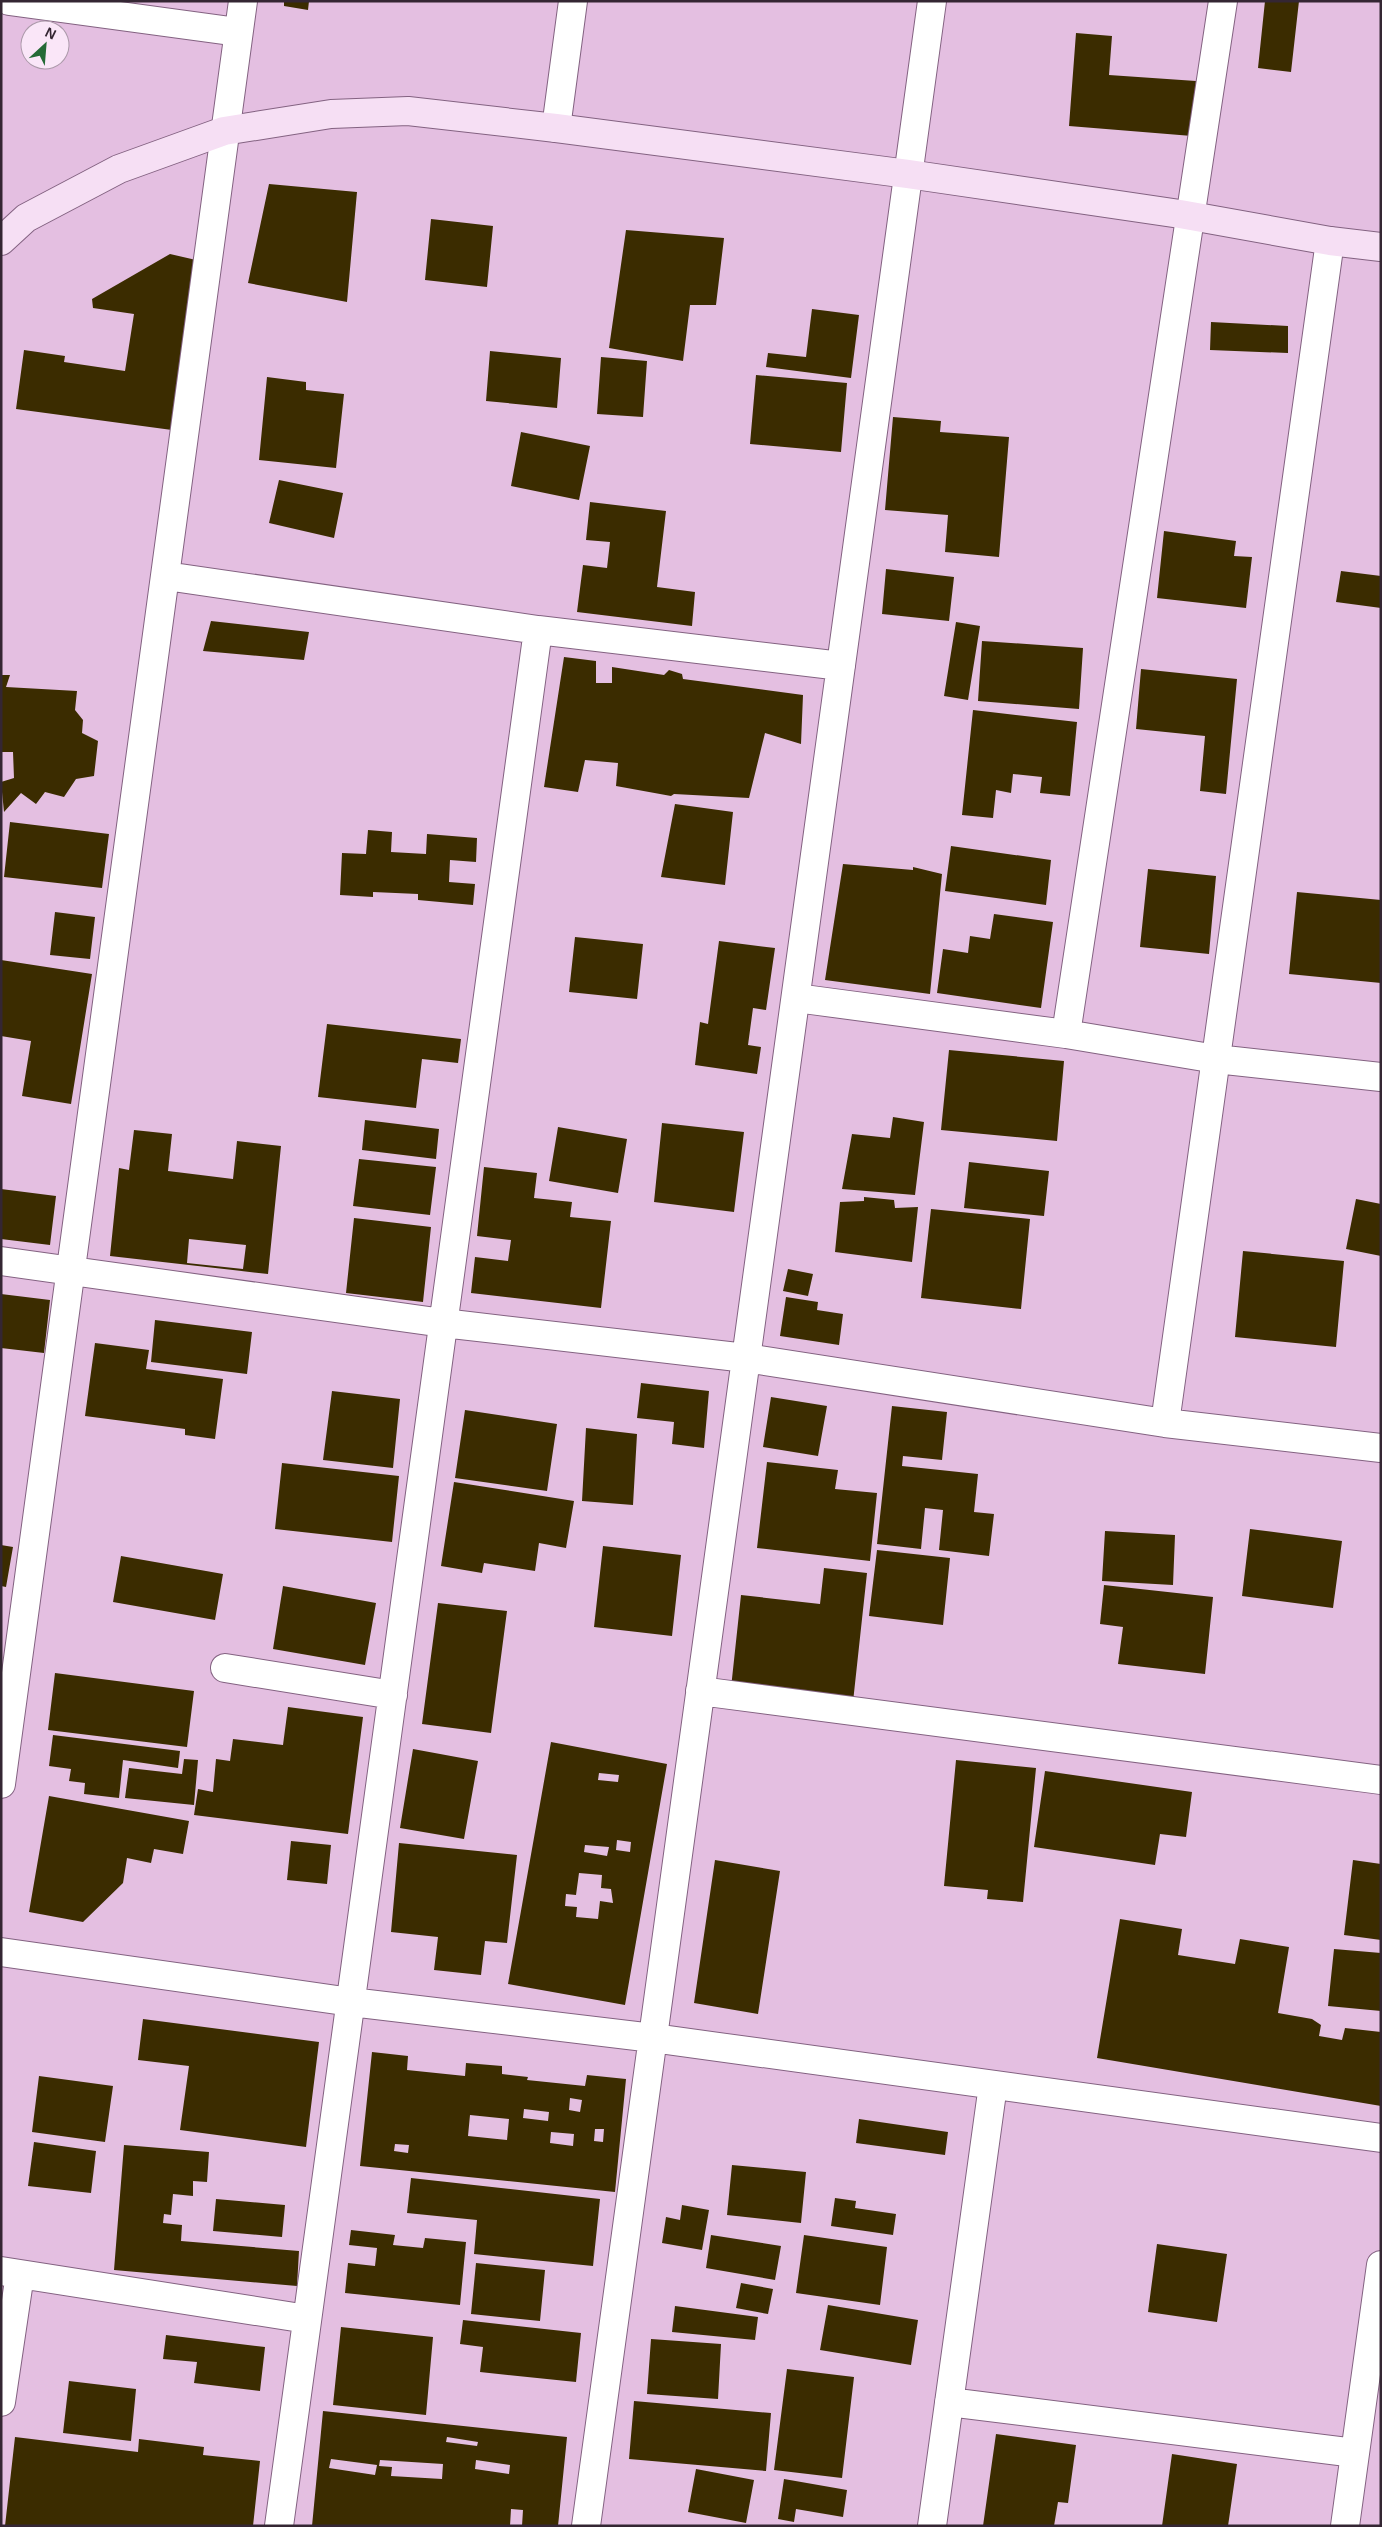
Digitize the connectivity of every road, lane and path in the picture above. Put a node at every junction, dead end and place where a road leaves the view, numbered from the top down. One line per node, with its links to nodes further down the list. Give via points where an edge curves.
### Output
1 (9, 1): 6 (street)
2 (243, 1): 6 (street)
3 (573, 1): 7 (street)
4 (932, 1): 9 (street)
5 (1223, 1): 10 (street)
6 (238, 32): 8 (street)
7 (556, 128): 8 (street, via 408,111 331,114); 9 (street)
8 (224, 131): 11 (street, via 119,169 26,218); 14 (street)
9 (908, 174): 10 (street); 16 (street)
10 (1190, 216): 12 (street); 18 (street)
11 (1, 241)
12 (1330, 241): 13 (street); 19 (street)
13 (1381, 247)
14 (166, 576): 15 (street); 22 (street)
15 (538, 630): 16 (street); 23 (street)
16 (841, 666): 17 (street)
17 (796, 998): 18 (street); 24 (street)
18 (1066, 1034): 19 (street)
19 (1216, 1059): 20 (street); 25 (street)
20 (1381, 1077)
21 (1, 1260): 22 (street)
22 (72, 1270): 23 (street); 31 (street)
23 (443, 1323): 24 (street); 29 (street)
24 (746, 1358): 25 (street); 28 (street)
25 (1165, 1423): 26 (street)
26 (1381, 1448)
27 (225, 1668): 29 (street)
28 (700, 1691): 30 (street); 34 (street)
29 (393, 1695): 33 (street)
30 (1381, 1780)
31 (1, 1784)
32 (1, 1952): 33 (street)
33 (351, 2002): 34 (street); 39 (street)
34 (653, 2038): 35 (street); 44 (street)
35 (992, 2085): 36 (street); 41 (street)
36 (1381, 2138)
37 (1381, 2265): 42 (street)
38 (11, 2273): 39 (street); 40 (street)
39 (308, 2320): 43 (street)
40 (1, 2402)
41 (949, 2402): 42 (street); 45 (street)
42 (1355, 2453): 46 (street)
43 (279, 2526)
44 (586, 2526)
45 (932, 2526)
46 (1345, 2526)

